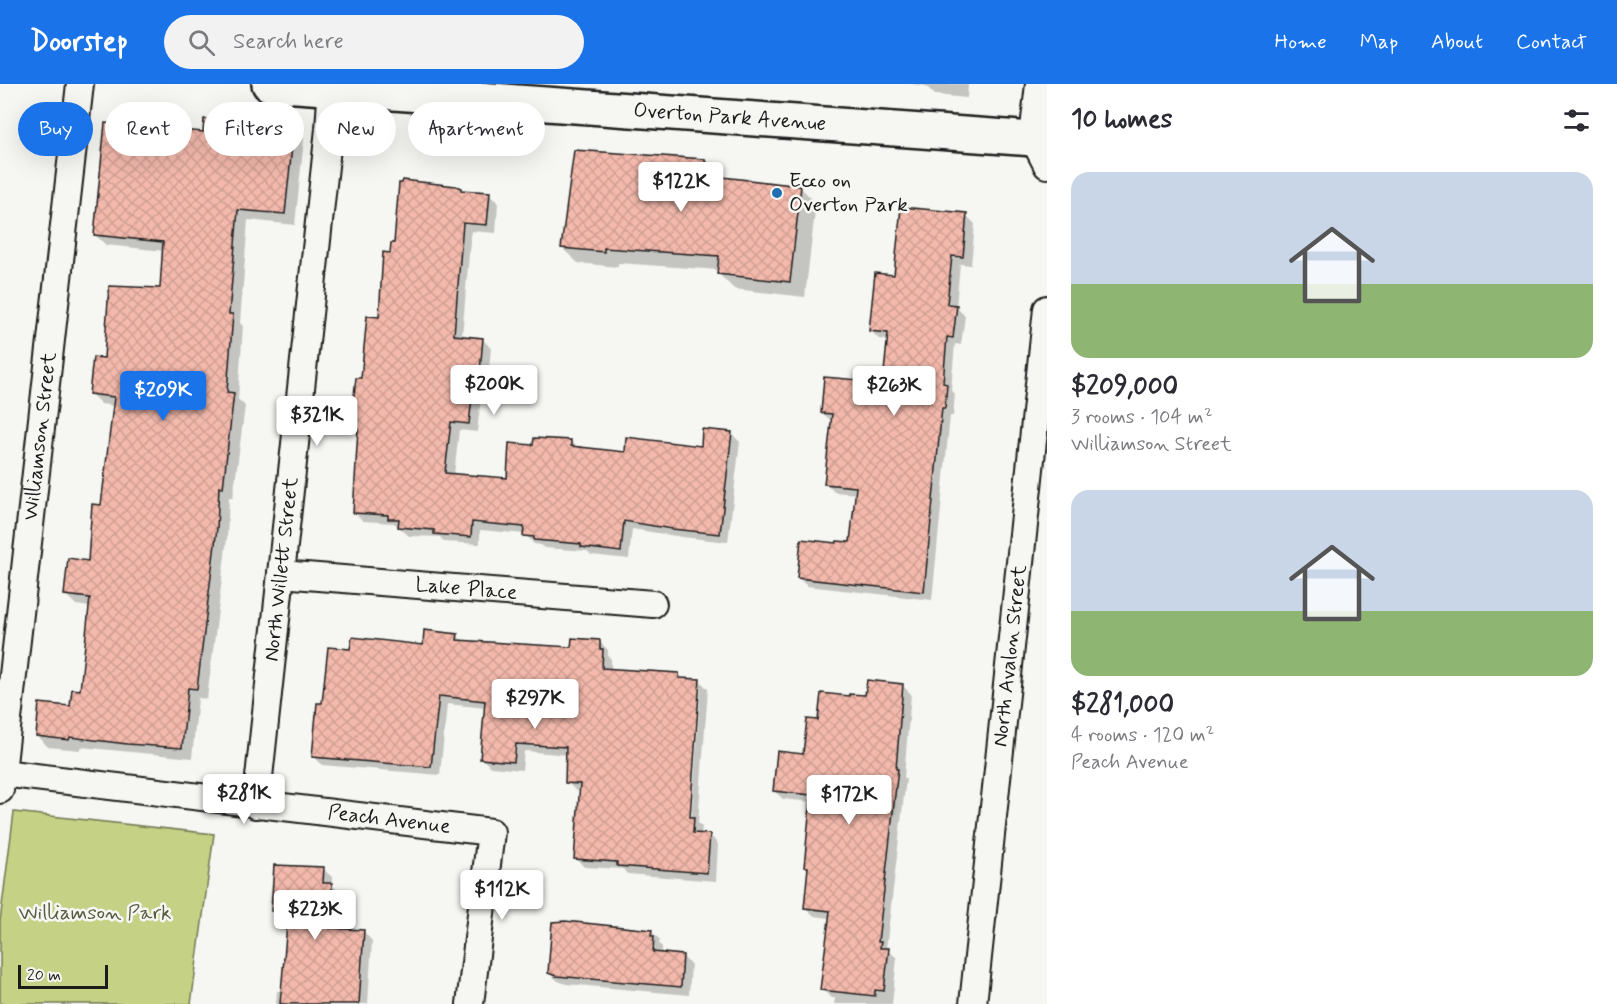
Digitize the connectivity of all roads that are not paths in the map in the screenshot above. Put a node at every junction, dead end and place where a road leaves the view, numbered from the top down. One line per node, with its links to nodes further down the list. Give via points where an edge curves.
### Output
1 (80, 84): 9 (street, Williamson Street)
2 (269, 84): 4 (street, Overton Park Avenue)
3 (1039, 84): 5 (street)
4 (332, 86): 5 (street, Overton Park Avenue); 7 (street, North Willett Street)
5 (1042, 147)
6 (1047, 309): 12 (street, North Avalon Street)
7 (281, 574): 8 (street, Lake Place); 10 (street, North Willett Street)
8 (652, 604)
9 (1, 781): 10 (street, Peach Avenue)
10 (256, 805): 11 (street, Peach Avenue, via 491,832)
11 (470, 1004)
12 (973, 1004)

